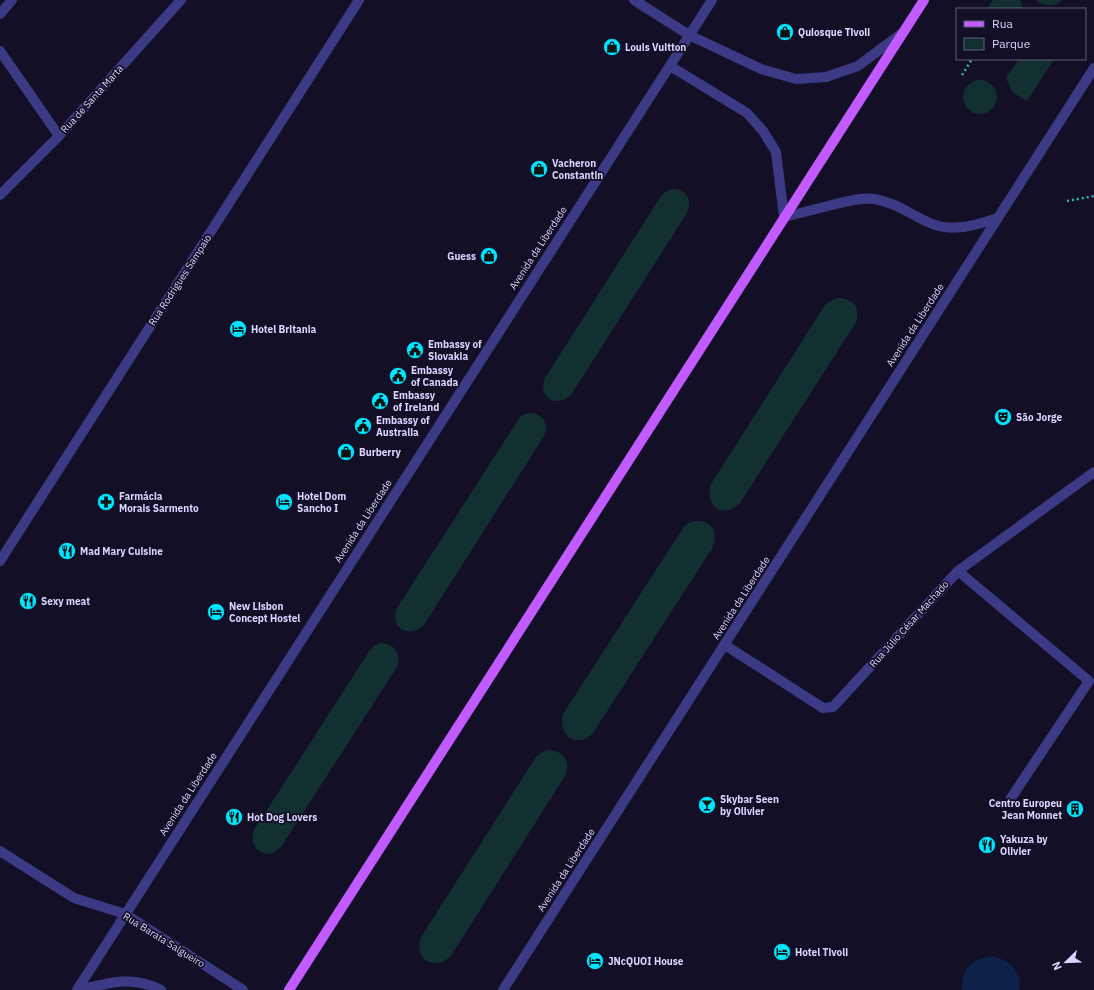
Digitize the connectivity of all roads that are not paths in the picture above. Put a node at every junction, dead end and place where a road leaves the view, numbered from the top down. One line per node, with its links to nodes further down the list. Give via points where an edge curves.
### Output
1 (12, 0): 7 (street)
2 (181, 0): 13 (street, Rua de Santa Marta)
3 (359, 0): 18 (street, Rua Rodrigues Sampaio)
4 (634, 0): 9 (street)
5 (712, 0): 9 (street, Avenida da Liberdade)
6 (924, 0): 8 (main road)
7 (0, 14)
8 (903, 33): 9 (street, via 858,66 826,77 796,79 761,69); 15 (main road)
9 (689, 36): 11 (street, Avenida da Liberdade)
10 (0, 51): 13 (street)
11 (670, 66): 15 (street, via 747,113 763,131 776,152); 23 (street, Avenida da Liberdade)
12 (1094, 68): 16 (street, Avenida da Liberdade)
13 (59, 136): 14 (street, Rua de Santa Marta)
14 (0, 195)
15 (784, 217): 16 (street, via 853,200 872,199 890,202 930,223 946,228 979,224); 27 (main road)
16 (998, 218): 20 (street, Avenida da Liberdade)
17 (1094, 472): 19 (street, Rua Júlio César Machado)
18 (0, 560)
19 (958, 570): 20 (street, Rua Júlio César Machado, via 833,707 823,708); 21 (street, via 1089,682)
20 (725, 645): 28 (street, Avenida da Liberdade)
21 (1011, 798)
22 (0, 850): 23 (street, Rua Barata Salgueiro, via 74,898)
23 (126, 914): 24 (street, Avenida da Liberdade); 26 (street, Rua Barata Salgueiro)
24 (78, 990): 25 (street, Avenida da Liberdade, via 121,981 138,982)
25 (162, 990)
26 (243, 990)
27 (289, 990)
28 (503, 990)

